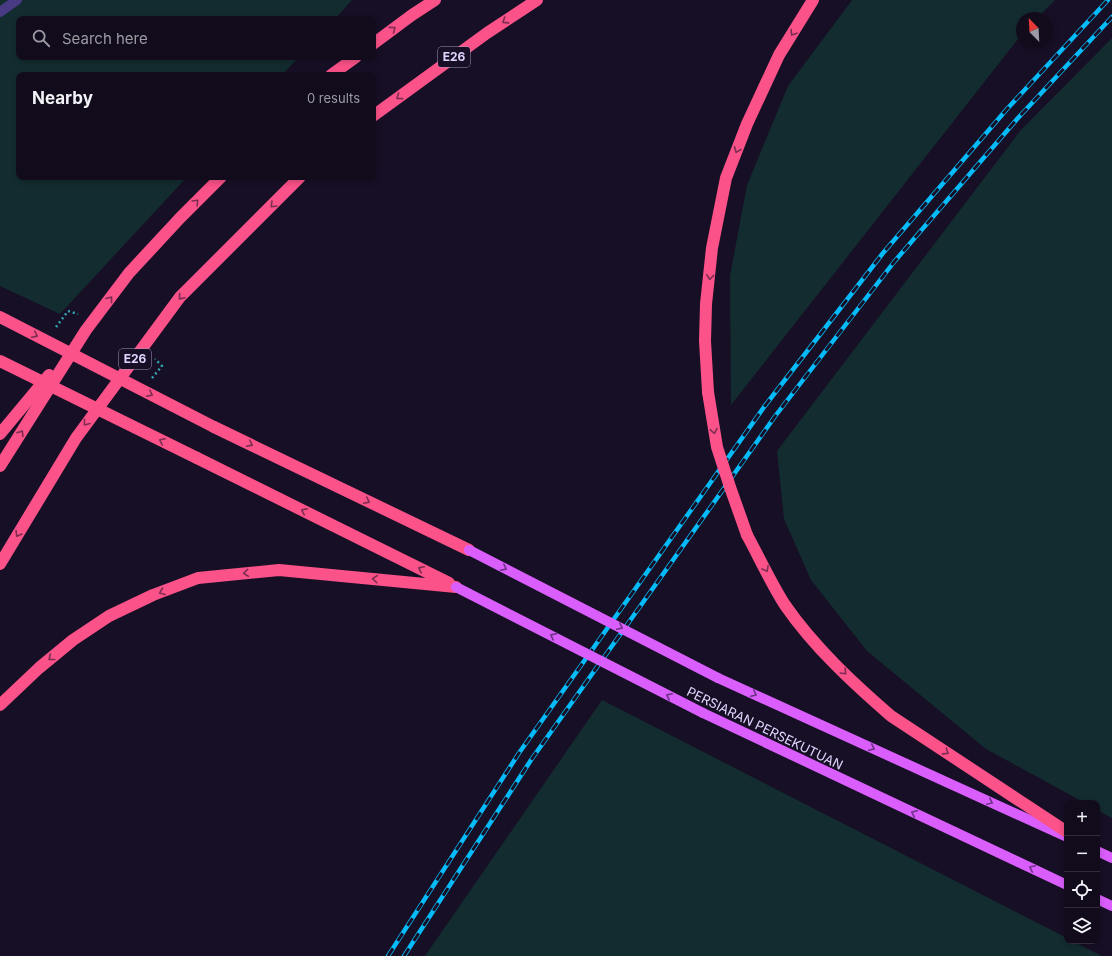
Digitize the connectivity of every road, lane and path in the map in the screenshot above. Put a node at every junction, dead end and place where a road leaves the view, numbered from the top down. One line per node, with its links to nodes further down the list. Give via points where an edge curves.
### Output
1 (17, 0): 5 (street)
2 (436, 0): 6 (highway, one-way to 2)
3 (538, 0): 9 (highway, E26, one-way to 9, via 487,33)
4 (813, 0): 21 (highway, one-way to 21, bridge, via 776,61 726,178 712,248 706,304 708,392 717,447 748,535 785,604 824,652 866,695 891,716)
5 (0, 12)
6 (376, 42)
7 (352, 60): 8 (highway)
8 (335, 72)
9 (376, 114)
10 (218, 180): 13 (highway, one-way to 10, via 129,273)
11 (297, 180): 18 (highway, E26, one-way to 18, via 180,297 76,438)
12 (0, 317): 17 (highway, one-way to 17, bridge, via 214,427)
13 (86, 330): 15 (highway); 16 (highway, one-way to 13)
14 (0, 360): 19 (highway, one-way to 14, bridge)
15 (0, 434)
16 (0, 466)
17 (469, 550): 22 (main road, PERSIARAN PERSEKUTUAN, one-way to 22, bridge, via 718,678)
18 (0, 564)
19 (456, 587): 20 (highway, one-way to 20, via 280,570 198,578 153,595 109,616 73,640); 25 (main road, PERSIARAN PERSEKUTUAN, one-way to 19, bridge, via 703,713)
20 (0, 705)
21 (1064, 830)
22 (1065, 836)
23 (1100, 852): 24 (main road)
24 (1112, 858)
25 (1064, 884)
26 (1100, 900): 27 (main road)
27 (1112, 906)

